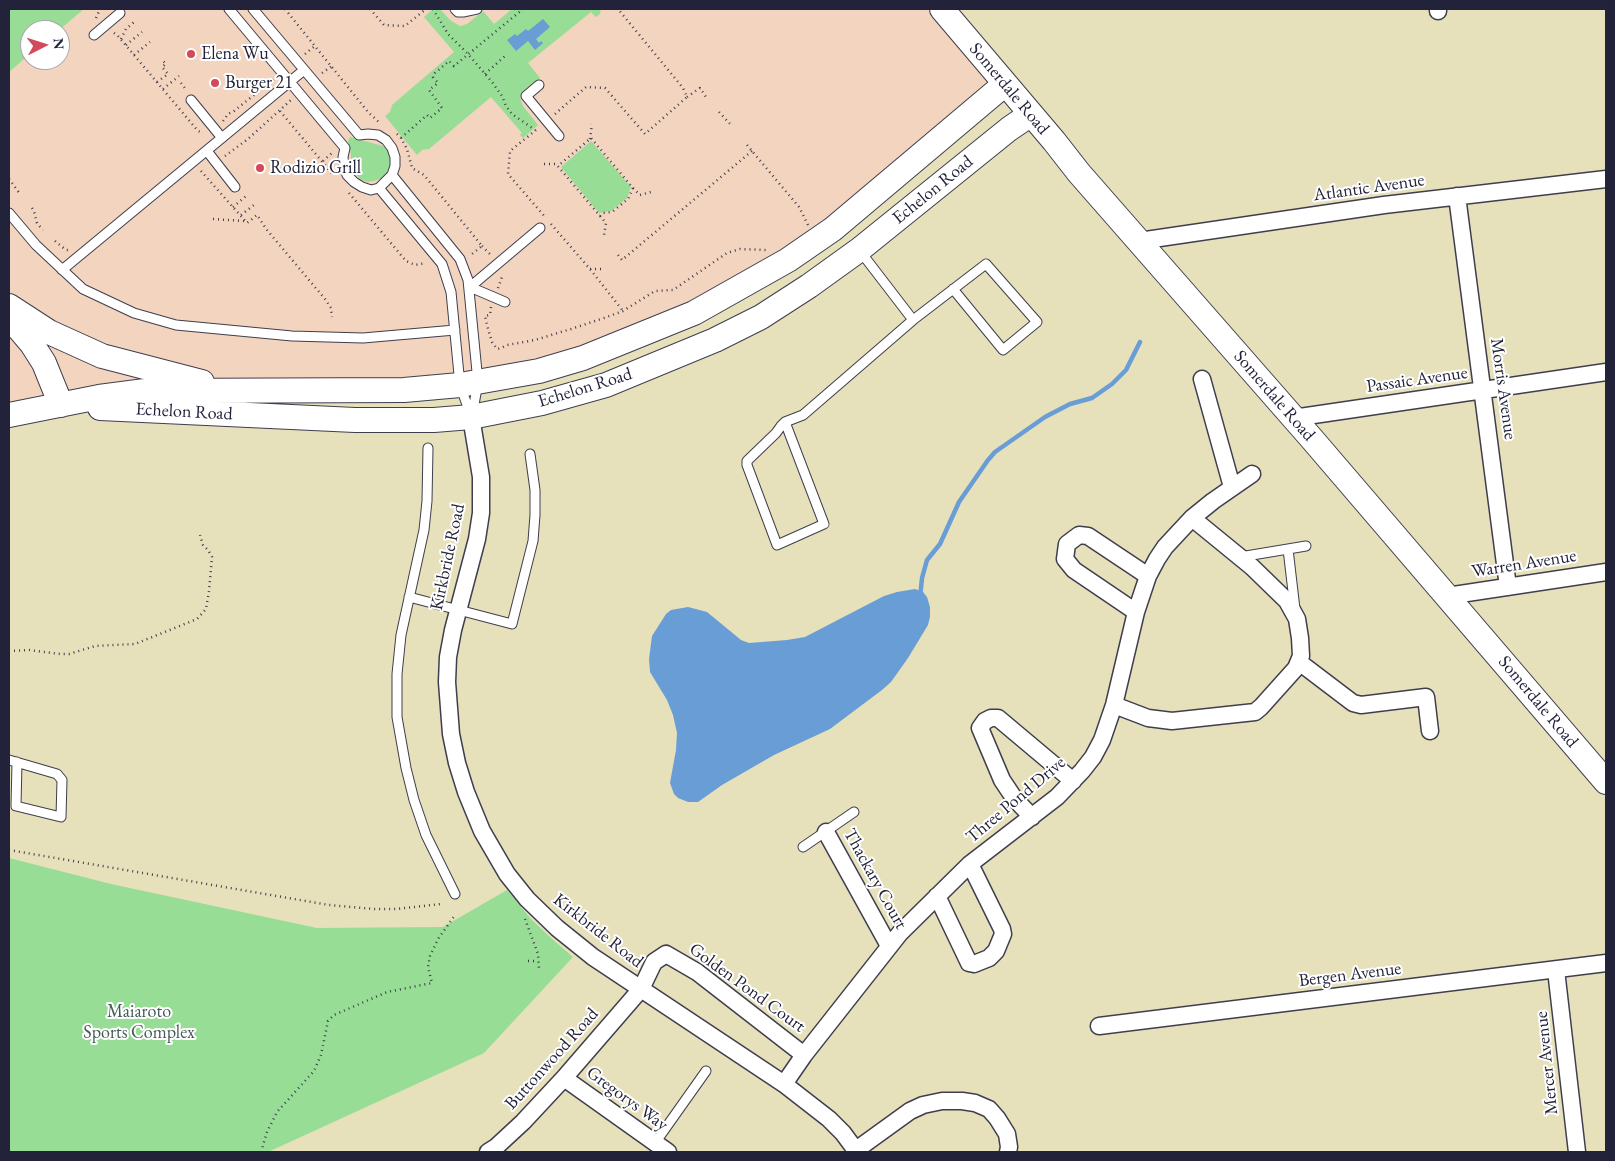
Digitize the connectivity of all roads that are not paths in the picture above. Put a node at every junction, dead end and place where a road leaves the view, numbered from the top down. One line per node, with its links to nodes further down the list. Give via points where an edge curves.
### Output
1 (229, 9): 9 (lane)
2 (253, 9): 8 (lane)
3 (455, 9): 4 (lane, via 458,12)
4 (477, 9)
5 (942, 9): 10 (street, Somerdale Road)
6 (120, 13): 7 (lane)
7 (94, 35)
8 (304, 70): 9 (lane); 17 (lane, via 359,135 378,135 386,140 395,157)
9 (290, 82): 15 (lane); 20 (lane, via 345,148 343,157 347,175 362,187)
10 (1005, 84): 13 (street, Somerdale Road); 36 (street, Echelon Road, via 833,229 788,260 694,313 583,358 539,371)
11 (540, 85): 14 (lane, via 526,96)
12 (191, 100): 15 (lane)
13 (1031, 114): 24 (street, Somerdale Road); 25 (street, Echelon Road)
14 (559, 136)
15 (222, 138): 16 (lane)
16 (207, 151): 19 (lane); 26 (lane)
17 (392, 175): 20 (lane); 27 (lane, via 460,259)
18 (1606, 179): 21 (street, Atlantic Avenue)
19 (234, 187)
20 (379, 188): 33 (lane, via 442,264 451,292)
21 (1457, 196): 24 (street, Atlantic Avenue); 38 (street, Morris Avenue)
22 (9, 212): 26 (lane, via 36,246)
23 (540, 228): 27 (lane)
24 (1139, 242): 42 (street, Somerdale Road)
25 (859, 250): 32 (lane); 41 (street, Echelon Road, via 761,317 715,340 606,384 542,403)
26 (62, 270): 33 (lane, via 83,289 134,314 176,325 292,336 362,338)
27 (470, 287): 29 (lane); 36 (lane)
28 (953, 289): 28 (lane, via 1003,350 1037,322 986,264); 32 (lane)
29 (505, 302)
30 (9, 306): 37 (street, via 49,332 102,356)
31 (9, 317): 39 (street, via 44,363)
32 (913, 320): 43 (lane, via 803,415)
33 (455, 330): 36 (lane)
34 (1606, 372): 38 (street, Passaic Avenue)
35 (1202, 379): 47 (street)
36 (469, 383): 37 (street, Echelon Road, via 404,390); 41 (lane); 41 (lane)
37 (232, 390): 39 (street, Echelon Road, via 146,391)
38 (1483, 390): 42 (street, Passaic Avenue); 54 (street, Morris Avenue)
39 (61, 405): 40 (street, Echelon Road); 41 (street, Echelon Road, via 355,420)
40 (9, 415)
41 (472, 417): 57 (street, Kirkbride Road, via 481,476 481,513)
42 (1293, 418): 55 (street, Somerdale Road)
43 (785, 422): 43 (lane, via 824,524 777,545 747,461)
44 (428, 448): 56 (lane, via 424,530)
45 (530, 454): 57 (lane, via 535,490 533,541 512,624)
46 (1252, 474): 47 (street, Three Pond Drive)
47 (1232, 487): 48 (street, Three Pond Drive)
48 (1192, 518): 51 (street); 53 (street, Three Pond Drive, via 1165,547)
49 (1306, 546): 50 (lane)
50 (1288, 549): 51 (lane); 59 (lane)
51 (1239, 557): 59 (street, via 1287,601)
52 (1606, 572): 54 (street, Warren Avenue)
53 (1148, 576): 58 (street, Three Pond Drive); 58 (street, via 1088,536 1079,535 1067,544 1065,559 1074,570)
54 (1508, 587): 55 (street, Warren Avenue)
55 (1447, 596): 64 (street, Somerdale Road)
56 (410, 597): 57 (lane); 71 (lane, via 401,635 397,717 414,800 426,835)
57 (458, 609): 77 (street, Kirkbride Road, via 448,657 448,709 457,763 482,831 507,874 541,913 593,957)
58 (1136, 612): 61 (street, Three Pond Drive)
59 (1297, 619): 60 (street, via 1301,656)
60 (1298, 662): 61 (street, via 1255,712 1172,721 1148,718); 62 (street, via 1353,703 1361,705 1426,697)
61 (1114, 705): 65 (street, Three Pond Drive, via 1093,757)
62 (1430, 731)
63 (13, 761): 63 (lane, via 16,806 60,816 62,780 57,774)
64 (1603, 773)
65 (1073, 781): 67 (street, Three Pond Drive); 67 (street, via 998,718 985,721 980,728 1002,780)
66 (854, 812): 68 (lane, Thackary Court)
67 (1032, 817): 70 (street, Three Pond Drive)
68 (826, 832): 69 (lane, Thackary Court); 73 (street, Thackary Court)
69 (803, 847)
70 (970, 864): 72 (street, Three Pond Drive); 72 (street, via 1002,929 996,951 989,958 969,963)
71 (455, 894)
72 (937, 896): 73 (street, Three Pond Drive)
73 (889, 946): 79 (street, Three Pond Drive)
74 (666, 954): 77 (street, Buttonwood Road, via 654,962); 79 (street, Golden Pond Court, via 697,972)
75 (1606, 963): 76 (street, Bergen Avenue)
76 (1556, 970): 78 (street, Bergen Avenue); 87 (street, Mercer Avenue)
77 (640, 989): 81 (street, Buttonwood Road); 82 (street, Kirkbride Road)
78 (1099, 1026)
79 (804, 1056): 82 (street, Three Pond Drive)
80 (706, 1071): 83 (lane)
81 (564, 1078): 83 (street, Gregorys Way); 85 (street, Buttonwood Road, via 523,1122)
82 (784, 1084): 84 (street, Kirkbride Road, via 829,1118)
83 (661, 1148)
84 (857, 1151): 86 (street, via 910,1111 942,1101 962,1101 989,1109 998,1118 1007,1134)
85 (488, 1152)
86 (1008, 1152)
87 (1577, 1152)

